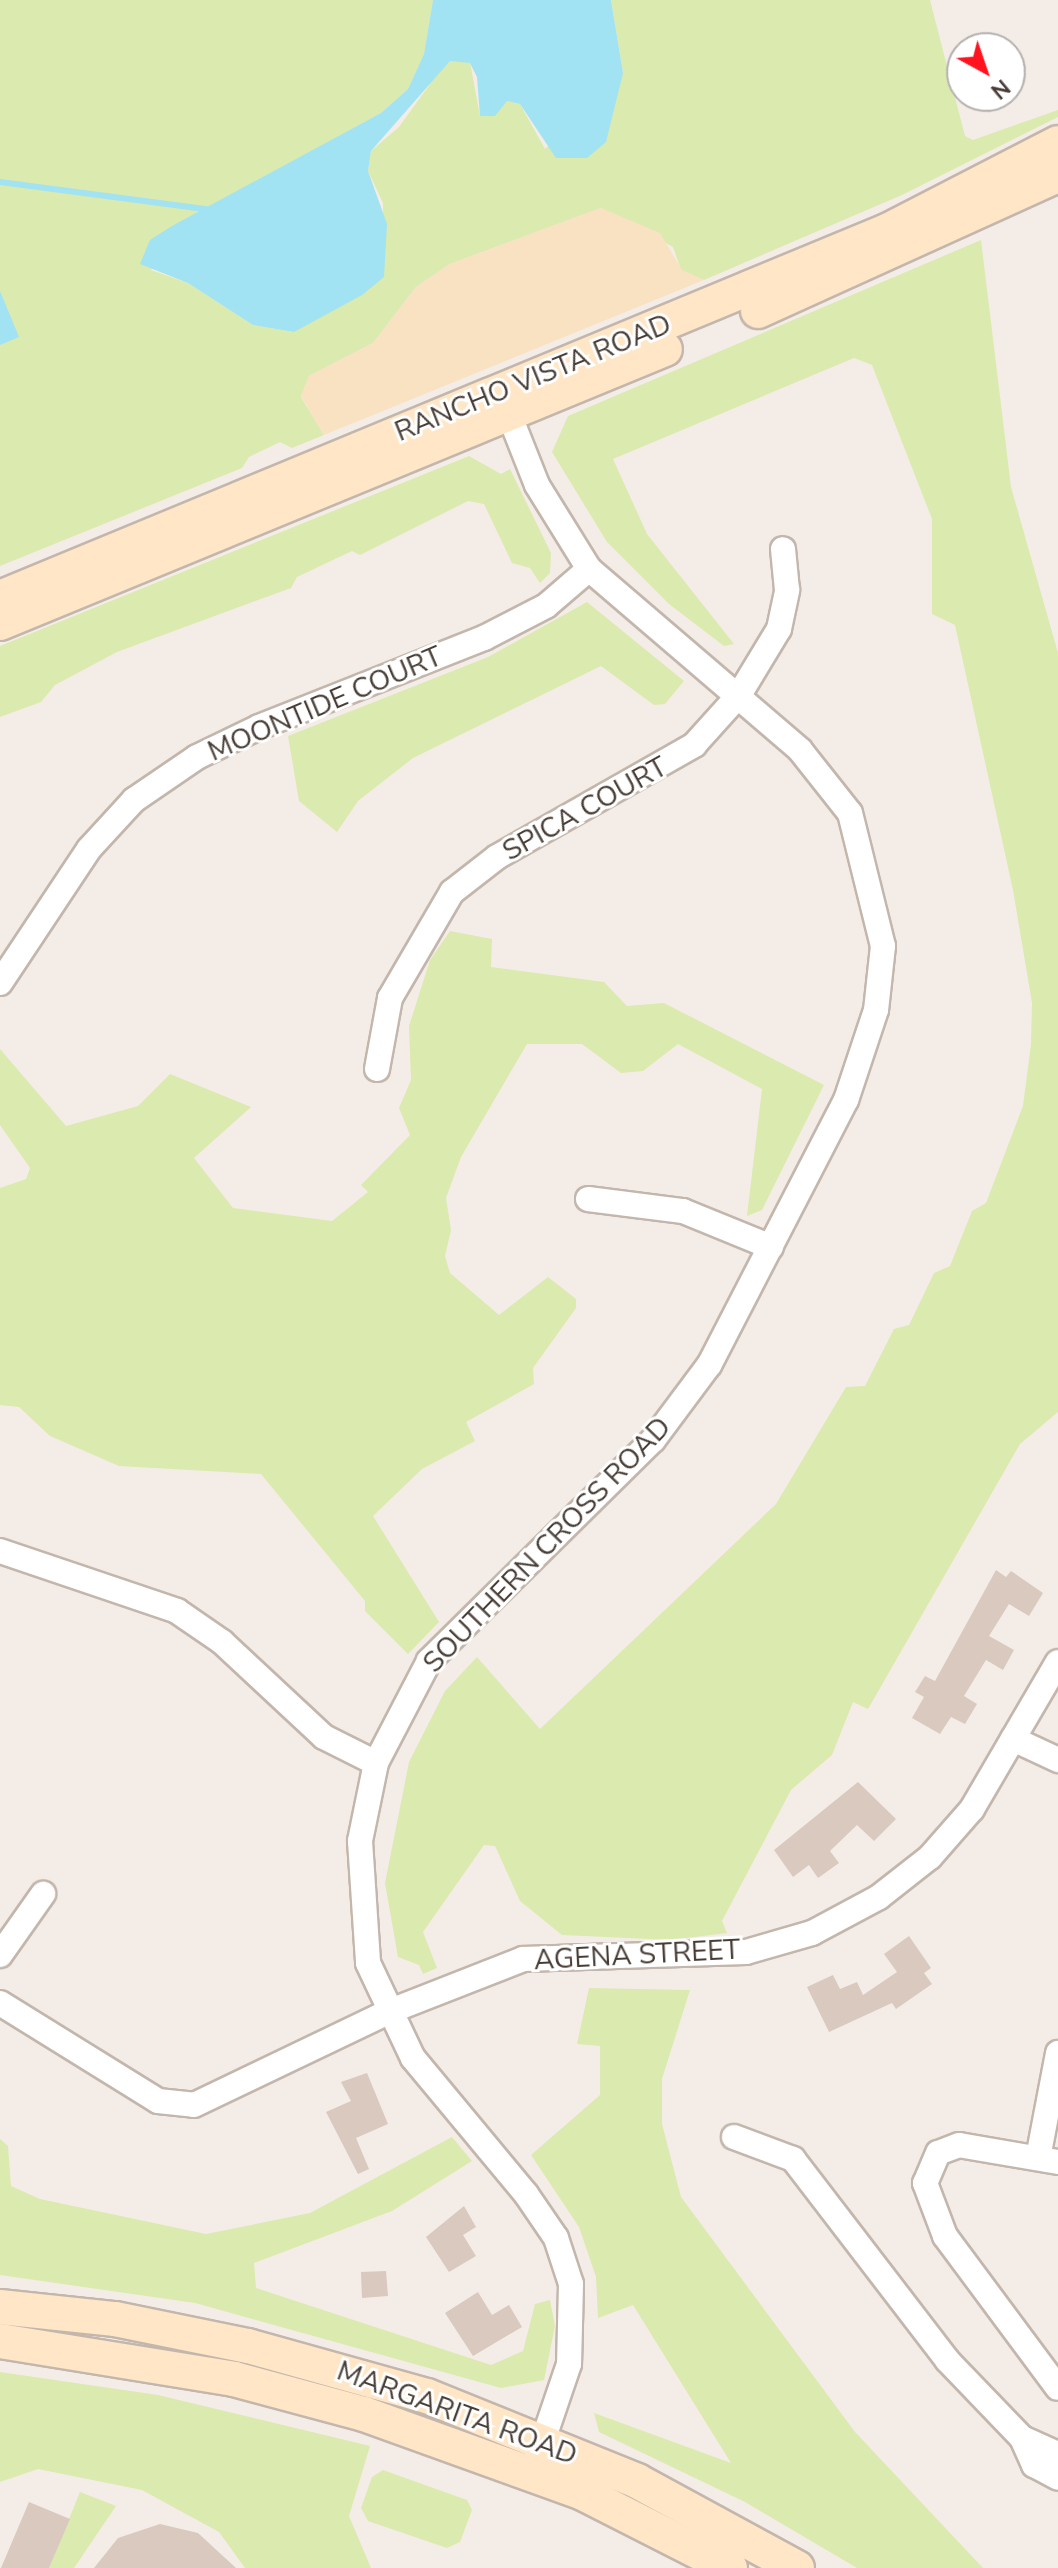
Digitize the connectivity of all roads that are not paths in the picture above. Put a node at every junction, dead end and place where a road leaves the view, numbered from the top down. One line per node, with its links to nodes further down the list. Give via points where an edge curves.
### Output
1 (1058, 143): 3 (main road, RANCHO VISTA ROAD, via 887,231)
2 (1058, 175): 3 (main road, RANCHO VISTA ROAD, via 897,253)
3 (505, 404): 5 (street, SOUTHERN CROSS ROAD, via 537,485); 6 (main road, RANCHO VISTA ROAD); 7 (main road, RANCHO VISTA ROAD)
4 (783, 549): 8 (street, SPICA COURT, via 787,590 779,629)
5 (589, 569): 8 (street, SOUTHERN CROSS ROAD); 9 (street, MOONTIDE COURT, via 546,606 484,638 259,727 147,792 89,849)
6 (0, 598)
7 (0, 623)
8 (739, 695): 10 (street, SPICA COURT, via 694,745 497,857 452,892 390,998); 12 (street, SOUTHERN CROSS ROAD, via 800,750 850,813 883,946 876,1010 846,1100)
9 (0, 983)
10 (377, 1069)
11 (588, 1199): 12 (street, via 683,1211)
12 (771, 1247): 17 (street, SOUTHERN CROSS ROAD, via 709,1365 653,1440 435,1654)
13 (0, 1551): 17 (street, via 177,1611 222,1642 324,1737)
14 (1058, 1662): 15 (street, AGENA STREET)
15 (1013, 1739): 16 (street); 21 (street, AGENA STREET, via 972,1809 930,1857 879,1897 812,1933 705,1956 523,1959)
16 (1058, 1760)
17 (376, 1763): 21 (street, SOUTHERN CROSS ROAD, via 360,1841 360,1903 368,1963)
18 (43, 1894): 19 (street)
19 (0, 1955)
20 (0, 2003): 21 (street, AGENA STREET, via 175,2106 194,2105)
21 (388, 2012): 30 (street, SOUTHERN CROSS ROAD, via 413,2058 556,2238 571,2284 572,2327 562,2389)
22 (1058, 2053): 24 (street)
23 (734, 2137): 28 (street, via 793,2159 925,2334)
24 (1048, 2160): 27 (street, via 959,2145 938,2153 928,2166 926,2200)
25 (0, 2307): 30 (main road, MARGARITA ROAD, via 115,2319 340,2369)
26 (0, 2341): 30 (main road, MARGARITA ROAD, via 234,2379)
27 (1058, 2388)
28 (1022, 2438): 29 (street); 31 (street, via 1034,2465)
29 (1058, 2454)
30 (537, 2456): 32 (main road, MARGARITA ROAD); 33 (main road, MARGARITA ROAD, via 708,2516)
31 (1058, 2478)
32 (730, 2568)
33 (797, 2568)

